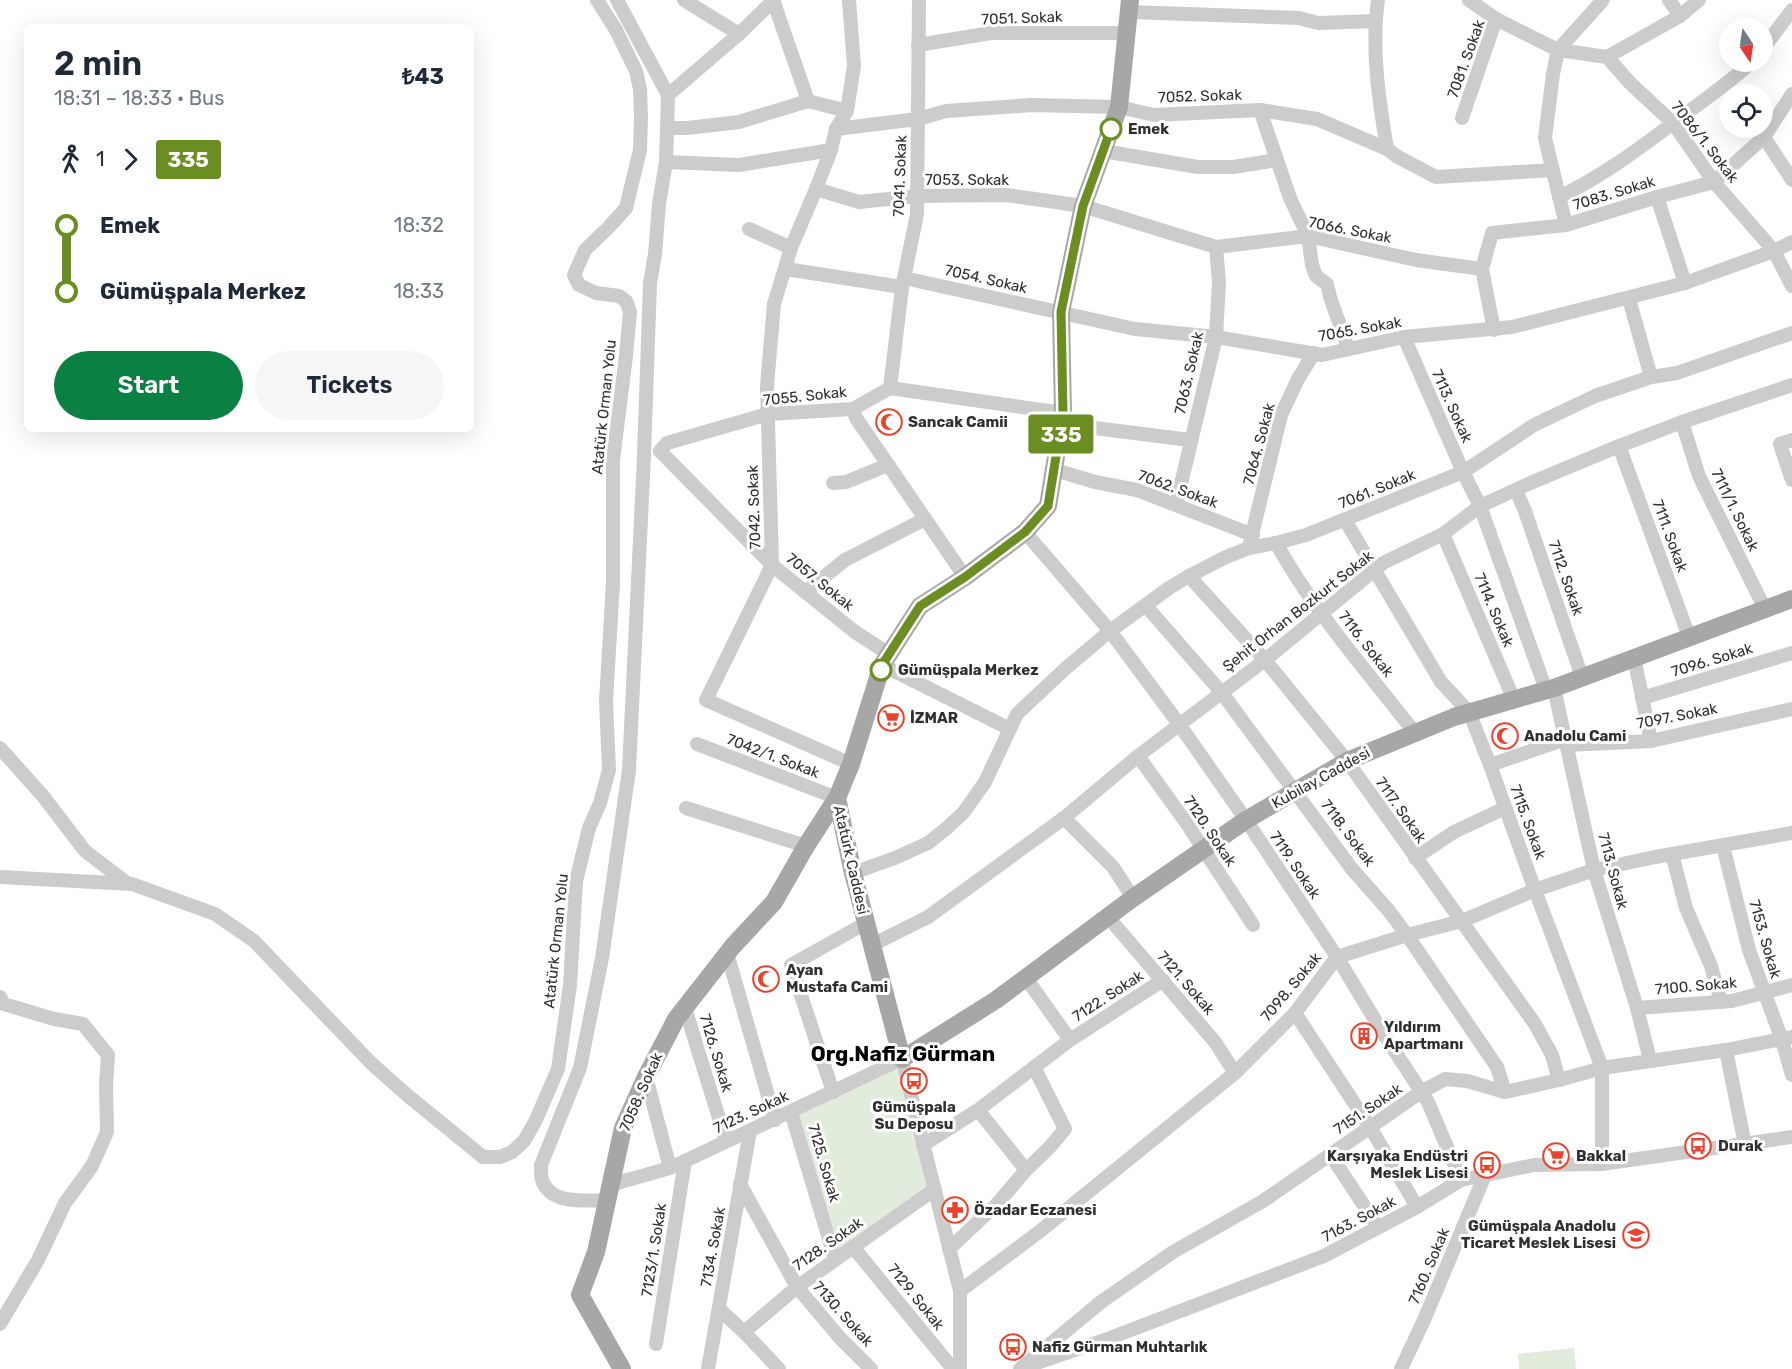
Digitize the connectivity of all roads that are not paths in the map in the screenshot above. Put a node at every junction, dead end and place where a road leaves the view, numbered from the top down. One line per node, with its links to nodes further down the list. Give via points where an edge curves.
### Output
1 (597, 0): 145 (street, Atatürk Orman Yolu, via 636,71 641,117 639,150 626,208 585,250 574,275 579,285 596,293 619,296 630,312 613,460 614,584 606,700 609,770 576,881 570,985 558,1069 524,1141 500,1157 483,1157 371,1063 254,941 215,914)
2 (617, 0): 25 (street)
3 (684, 0): 18 (street)
4 (774, 0): 18 (street); 26 (street)
5 (849, 0): 29 (street, 7042. Sokak, via 854,66)
6 (919, 0): 20 (street, 7041. Sokak)
7 (1378, 0): 16 (street)
8 (1469, 0): 15 (street)
9 (1603, 0): 21 (street)
10 (1669, 0): 14 (street)
11 (1699, 0): 14 (street)
12 (1129, 6): 16 (street, via 1318,22); 17 (main road, Atatürk Caddesi)
13 (1792, 10): 19 (street)
14 (1680, 16): 22 (street)
15 (1496, 19): 21 (street, 7081. Sokak); 30 (street, 7081. Sokak)
16 (1375, 21): 38 (street, via 1377,91)
17 (1127, 33): 20 (street, 7051. Sokak, via 991,33); 27 (main road, Atatürk Caddesi)
18 (739, 34): 25 (street)
19 (1773, 35)
20 (918, 45): 31 (street, 7041. Sokak)
21 (1558, 50): 22 (street, 7081. Sokak); 43 (street, via 1545,138)
22 (1607, 57): 32 (street, 7086/1. Sokak)
23 (1740, 72): 32 (street)
24 (1792, 94): 33 (street, 7083. Sokak)
25 (668, 95): 34 (street, 7123. Sokak)
26 (808, 102): 29 (street); 34 (street, via 739,122)
27 (1119, 107): 28 (street, 7052. Sokak, via 1154,115); 31 (street, 7052. Sokak, via 1032,105 946,111); 40 (main road, Atatürk Caddesi)
28 (1260, 110): 38 (street, 7052. Sokak, via 1317,119); 41 (street)
29 (847, 111): 35 (street, 7042. Sokak)
30 (1462, 118)
31 (918, 119): 35 (street, 7052. Sokak); 47 (street, 7041. Sokak)
32 (1673, 123): 45 (street, 7086/1. Sokak); 48 (street, via 1606,172)
33 (1773, 123)
34 (667, 128): 42 (street, 7123. Sokak)
35 (836, 129): 39 (street, 7042. Sokak)
36 (1763, 138): 45 (street, 7083. Sokak)
37 (1765, 138): 44 (street)
38 (1387, 149): 43 (street, 7052. Sokak, via 1436,177)
39 (831, 150): 42 (street, via 739,165); 46 (street, 7042. Sokak)
40 (1103, 151): 41 (street, via 1198,167 1233,167); 50 (main road, Atatürk Caddesi)
41 (1277, 160): 53 (street)
42 (666, 162): 82 (street, 7123. Sokak, via 650,283)
43 (1553, 170): 48 (street)
44 (1792, 180)
45 (1714, 182): 49 (street, 7083. Sokak); 57 (street, 7086/1. Sokak)
46 (816, 189): 47 (street, 7053. Sokak, via 860,202); 56 (street, 7042. Sokak)
47 (918, 196): 50 (street, 7053. Sokak, via 1007,195); 60 (street, 7041. Sokak)
48 (1559, 197): 51 (street)
49 (1657, 197): 51 (street, 7083. Sokak); 61 (street)
50 (1083, 206): 55 (street, 7066. Sokak); 64 (main road, Atatürk Caddesi)
51 (1566, 225): 59 (street, 7083. Sokak, via 1492,233)
52 (749, 229): 56 (street)
53 (1308, 236): 55 (street, 7066. Sokak); 59 (street, 7066. Sokak, via 1416,260); 69 (street, via 1312,265 1327,284)
54 (1792, 242): 57 (street, 7065. Sokak)
55 (1216, 247): 67 (street, 7063. Sokak)
56 (791, 248): 58 (street, 7042. Sokak)
57 (1774, 251): 61 (street, 7065. Sokak); 62 (street, 7086/1. Sokak)
58 (786, 269): 60 (street, 7054. Sokak); 75 (street, 7042. Sokak, via 774,304)
59 (1482, 269): 65 (street)
60 (903, 283): 64 (street, 7054. Sokak); 73 (street, 7041. Sokak)
61 (1685, 283): 63 (street, 7065. Sokak)
62 (1792, 286)
63 (1629, 299): 65 (street, 7065. Sokak); 71 (street)
64 (1061, 312): 67 (street, 7065. Sokak, via 1135,329); 76 (main road, Atatürk Caddesi)
65 (1494, 330): 68 (street, 7065. Sokak)
66 (1792, 333): 71 (street, 7061. Sokak, via 1677,373)
67 (1216, 337): 70 (street, 7065. Sokak); 78 (street, 7063. Sokak)
68 (1404, 337): 69 (street, 7065. Sokak); 85 (street, 7113. Sokak)
69 (1348, 348): 70 (street, 7065. Sokak, via 1322,355)
70 (1314, 353): 95 (street, 7064. Sokak, via 1281,415)
71 (1651, 377): 85 (street, 7061. Sokak, via 1595,396 1534,425)
72 (1792, 385): 77 (street, Şehit Orhan Bozkurt Sokak)
73 (890, 388): 74 (street, 7055. Sokak); 76 (street)
74 (853, 409): 75 (street, 7055. Sokak); 83 (street)
75 (768, 414): 81 (street, 7055. Sokak, via 667,443); 97 (street, 7042. Sokak)
76 (1063, 419): 78 (street); 84 (main road, Atatürk Caddesi)
77 (1682, 422): 80 (street, Şehit Orhan Bozkurt Sokak); 104 (street, 7111/1. Sokak, via 1699,476)
78 (1190, 440): 89 (street, 7063. Sokak)
79 (1792, 440): 86 (street, via 1780,444)
80 (1619, 446): 88 (street, Şehit Orhan Bozkurt Sokak); 107 (street, 7111. Sokak)
81 (660, 451): 82 (street); 97 (street, 7057. Sokak)
82 (644, 452): 197 (street, 7123. Sokak, via 629,770 619,841 602,958 580,1068 541,1165 542,1179 558,1198 583,1201)
83 (888, 465): 87 (street, via 846,482); 91 (street)
84 (1055, 470): 89 (street, 7062. Sokak, via 1137,490); 93 (main road, Atatürk Caddesi, via 1048,506)
85 (1463, 472): 90 (street, 7113. Sokak); 92 (street, 7061. Sokak)
86 (1792, 480)
87 (833, 483)
88 (1516, 490): 90 (street, Şehit Orhan Bozkurt Sokak); 112 (street, 7112. Sokak)
89 (1176, 505): 95 (street, 7062. Sokak)
90 (1480, 506): 94 (street, Şehit Orhan Bozkurt Sokak); 113 (street, 7113. Sokak)
91 (925, 519): 100 (street); 101 (street, via 845,560)
92 (1345, 520): 96 (street, 7061. Sokak); 98 (street, 7115. Sokak)
93 (1025, 532): 100 (main road, Atatürk Caddesi); 106 (street, 7119. Sokak)
94 (1443, 534): 98 (street, Şehit Orhan Bozkurt Sokak); 116 (street, 7114. Sokak)
95 (1251, 542): 96 (street, 7061. Sokak); 99 (street, 7061. Sokak)
96 (1276, 543): 105 (street, 7116. Sokak)
97 (772, 566): 101 (street, 7057. Sokak); 128 (street, 7042. Sokak, via 706,700)
98 (1375, 570): 105 (street, Şehit Orhan Bozkurt Sokak); 118 (street, 7115. Sokak, via 1441,682)
99 (1190, 576): 103 (street, 7061. Sokak); 111 (street, 7117. Sokak)
100 (965, 577): 110 (main road, Atatürk Caddesi, via 920,606)
101 (806, 592): 110 (street, 7057. Sokak)
102 (1792, 599): 104 (main road, Kubilay Caddesi)
103 (1146, 606): 106 (street, 7061. Sokak); 114 (street, 7118. Sokak)
104 (1764, 609): 107 (main road, Kubilay Caddesi)
105 (1321, 613): 111 (street, Şehit Orhan Bozkurt Sokak); 121 (street, 7116. Sokak)
106 (1110, 631): 119 (street, 7119. Sokak); 120 (street, 7061. Sokak, via 1017,714)
107 (1691, 637): 109 (main road, Kubilay Caddesi)
108 (1792, 653): 115 (street, 7096. Sokak)
109 (1634, 657): 112 (main road, Kubilay Caddesi); 115 (street)
110 (886, 659): 120 (street); 128 (main road, Atatürk Caddesi)
111 (1265, 660): 114 (street, Şehit Orhan Bozkurt Sokak); 127 (street, 7117. Sokak)
112 (1582, 677): 113 (main road, Kubilay Caddesi)
113 (1550, 689): 116 (main road, Kubilay Caddesi); 123 (street, 7113. Sokak)
114 (1222, 693): 119 (street, Şehit Orhan Bozkurt Sokak); 130 (street, 7118. Sokak)
115 (1642, 698): 122 (street)
116 (1514, 700): 118 (main road, Kubilay Caddesi)
117 (1792, 709): 122 (street, 7097. Sokak)
118 (1468, 712): 121 (main road, Kubilay Caddesi); 129 (street, 7115. Sokak)
119 (1179, 724): 126 (street, Şehit Orhan Bozkurt Sokak); 135 (street, 7119. Sokak)
120 (1010, 729): 143 (street, 7061. Sokak, via 985,782 964,812 928,843)
121 (1415, 733): 127 (main road, Kubilay Caddesi)
122 (1650, 741): 123 (street, 7097. Sokak)
123 (1566, 742): 129 (street, 7097. Sokak); 142 (street, 7113. Sokak)
124 (697, 744): 131 (street, 7042/1. Sokak)
125 (0, 748): 145 (street, via 86,850)
126 (1138, 756): 134 (street, Şehit Orhan Bozkurt Sokak); 139 (street, 7120. Sokak)
127 (1347, 761): 130 (main road, Kubilay Caddesi); 141 (street, 7117. Sokak)
128 (851, 764): 131 (main road, Atatürk Caddesi)
129 (1490, 765): 133 (street, 7115. Sokak)
130 (1295, 790): 135 (main road, Kubilay Caddesi); 152 (street, 7118. Sokak, via 1352,869)
131 (837, 798): 137 (main road, 7058. Sokak); 143 (main road, Atatürk Caddesi)
132 (686, 807): 137 (street)
133 (1505, 808): 141 (street, via 1454,832); 146 (street, 7115. Sokak)
134 (1064, 818): 147 (street, via 1113,867); 153 (street, Şehit Orhan Bozkurt Sokak, via 928,917)
135 (1246, 820): 139 (main road, Kubilay Caddesi); 155 (street, 7119. Sokak)
136 (1791, 836): 138 (street, 7098. Sokak)
137 (806, 846): 154 (main road, 7058. Sokak, via 774,902)
138 (1723, 846): 140 (street, 7098. Sokak); 159 (street, 7153. Sokak)
139 (1203, 849): 147 (main road, Kubilay Caddesi); 151 (street, 7120. Sokak)
140 (1672, 854): 142 (street, 7098. Sokak); 161 (street, via 1686,908 1711,966)
141 (1415, 858): 149 (street, 7117. Sokak)
142 (1594, 870): 146 (street, 7098. Sokak); 163 (street, 7113. Sokak)
143 (853, 873): 150 (main road, Atatürk Caddesi)
144 (0, 877): 145 (street, Atatürk Orman Yolu)
145 (127, 883)
146 (1535, 890): 149 (street, 7098. Sokak); 171 (street, 7115. Sokak)
147 (1133, 898): 148 (main road, Kubilay Caddesi)
148 (1108, 917): 156 (main road, Kubilay Caddesi); 157 (street, 7121. Sokak)
149 (1461, 921): 152 (street, 7098. Sokak); 175 (street, 7117. Sokak, via 1535,1024 1552,1054)
150 (866, 923): 153 (main road, Atatürk Caddesi); 176 (street, via 791,965)
151 (1253, 925)
152 (1407, 935): 155 (street, 7098. Sokak); 178 (street, 7118. Sokak, via 1497,1067)
153 (872, 945): 168 (main road, Atatürk Caddesi)
154 (728, 953): 162 (main road, 7058. Sokak); 181 (street)
155 (1337, 957): 164 (street, 7098. Sokak); 177 (street, 7119. Sokak)
156 (1026, 978): 166 (street, 7122. Sokak); 168 (main road, Kubilay Caddesi)
157 (1163, 980): 166 (street, 7122. Sokak); 172 (street, 7121. Sokak, via 1215,1042)
158 (1792, 985): 159 (street, 7100. Sokak)
159 (1763, 993): 161 (street, 7100. Sokak); 165 (street, 7153. Sokak)
160 (0, 997): 206 (street, via 4,1004 83,1024 108,1055 106,1132 92,1166 65,1203 38,1260)
161 (1721, 1002): 163 (street, 7100. Sokak)
162 (685, 1008): 174 (main road, 7058. Sokak); 185 (street, 7126. Sokak)
163 (1637, 1008): 169 (street, 7113. Sokak)
164 (1295, 1013): 172 (street, 7098. Sokak); 182 (street)
165 (1787, 1038): 167 (street, 7151. Sokak); 173 (street, 7153. Sokak)
166 (1070, 1040): 170 (street, 7122. Sokak)
167 (1726, 1050): 169 (street, 7151. Sokak); 187 (street)
168 (902, 1059): 176 (street, 7123. Sokak); 186 (street, Atatürk Caddesi)
169 (1650, 1060): 171 (street, 7151. Sokak)
170 (1034, 1067): 179 (street, 7122. Sokak); 192 (street, via 1065,1129)
171 (1602, 1068): 175 (street, 7151. Sokak); 190 (street, 7115. Sokak)
172 (1235, 1073): 204 (street, 7098. Sokak)
173 (1792, 1075)
174 (646, 1077): 191 (street); 197 (main road, 7058. Sokak, via 623,1128)
175 (1559, 1080): 178 (street, 7151. Sokak)
176 (833, 1092): 180 (street, 7123. Sokak)
177 (1421, 1092): 178 (street, 7151. Sokak, via 1445,1079); 182 (street, 7151. Sokak); 194 (street, 7119. Sokak)
178 (1505, 1092)
179 (978, 1110): 186 (street, 7122. Sokak); 192 (street)
180 (791, 1112): 181 (street, 7123. Sokak); 202 (street, 7125. Sokak)
181 (775, 1120): 183 (street, 7123. Sokak)
182 (1370, 1127): 188 (street, 7151. Sokak); 198 (street)
183 (750, 1131): 185 (street, 7123. Sokak); 195 (street, 7134. Sokak)
184 (1792, 1137): 187 (street, 7163. Sokak)
185 (726, 1141): 189 (street, 7123. Sokak)
186 (923, 1145): 196 (street, Atatürk Caddesi)
187 (1745, 1145): 190 (street, 7163. Sokak)
188 (1330, 1154): 199 (street); 215 (street, 7151. Sokak, via 1263,1201 1173,1252 1101,1302)
189 (685, 1161): 191 (street, 7123. Sokak); 208 (street, 7123/1. Sokak)
190 (1602, 1164): 193 (street, 7163. Sokak, via 1534,1165)
191 (670, 1168): 197 (street, 7123. Sokak)
192 (1026, 1170): 201 (street)
193 (1485, 1175): 194 (street, 7163. Sokak); 216 (street, 7160. Sokak)
194 (1461, 1180): 198 (street, 7163. Sokak)
195 (740, 1184): 203 (street, 7130. Sokak); 205 (street, 7134. Sokak)
196 (935, 1189): 200 (street, 7128. Sokak); 201 (street, Atatürk Caddesi)
197 (608, 1193): 209 (main road, 7058. Sokak, via 596,1252 580,1295)
198 (1417, 1207): 199 (street, 7163. Sokak)
199 (1378, 1227): 215 (street, 7163. Sokak, via 1324,1256)
200 (853, 1247): 202 (street, 7128. Sokak); 213 (street, 7129. Sokak)
201 (949, 1249): 204 (street, Atatürk Caddesi)
202 (835, 1259): 203 (street, 7128. Sokak)
203 (797, 1287): 207 (street, 7128. Sokak); 212 (street, 7130. Sokak)
204 (960, 1292): 214 (street, Atatürk Caddesi)
205 (719, 1309): 207 (street); 210 (street, 7134. Sokak)
206 (0, 1324)
207 (744, 1332): 211 (street)
208 (656, 1344)
209 (622, 1369)
210 (708, 1369)
211 (779, 1369)
212 (871, 1369)
213 (953, 1369)
214 (960, 1369)
215 (1020, 1369)
216 (1401, 1369)

